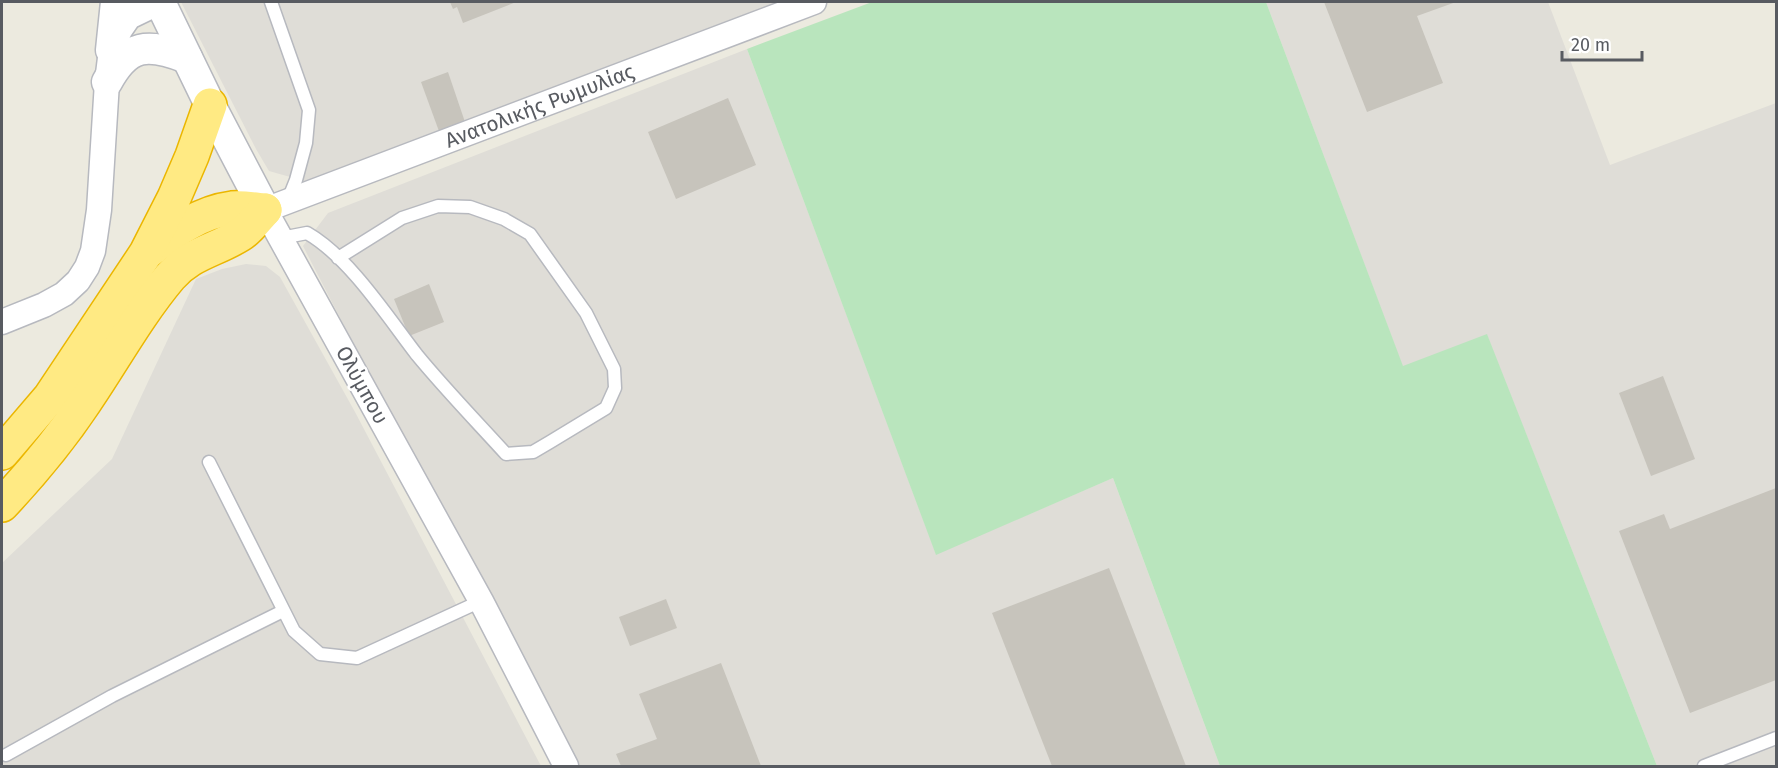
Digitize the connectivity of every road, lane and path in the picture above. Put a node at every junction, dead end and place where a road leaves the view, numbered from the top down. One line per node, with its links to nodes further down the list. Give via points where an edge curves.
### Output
1 (116, 2): 5 (street)
2 (160, 2): 5 (street, via 129,17); 6 (street, Ολύμπου)
3 (271, 2): 9 (lane, via 309,110 306,143 296,180)
4 (814, 2): 9 (street, Ανατολικής Ρωμυλίας)
5 (111, 50): 7 (street)
6 (187, 58): 7 (street, via 165,49 139,50 117,64); 8 (street, Ολύμπου)
7 (107, 82): 13 (street, via 99,210 87,267 64,294)
8 (210, 105): 9 (street, Ολύμπου); 11 (highway, via 179,188)
9 (276, 205): 10 (street, Ολύμπου); 11 (highway, via 214,212 185,224); 16 (highway, via 241,235 197,254 170,278 83,405)
10 (280, 238): 12 (lane, via 307,233); 17 (street, Ολύμπου)
11 (146, 253): 14 (highway, via 50,397)
12 (338, 258): 12 (lane, via 447,390 506,454 533,452 606,408 615,388 614,369 586,313 530,234 504,219 470,207 438,206 402,218)
13 (2, 322)
14 (2, 453)
15 (209, 462): 18 (lane)
16 (2, 505)
17 (481, 601): 18 (lane, via 357,658 320,654 294,631); 21 (street, Ολύμπου)
18 (283, 611): 20 (lane, via 112,696)
19 (1776, 738): 22 (lane)
20 (6, 755)
21 (566, 766)
22 (1704, 766)

